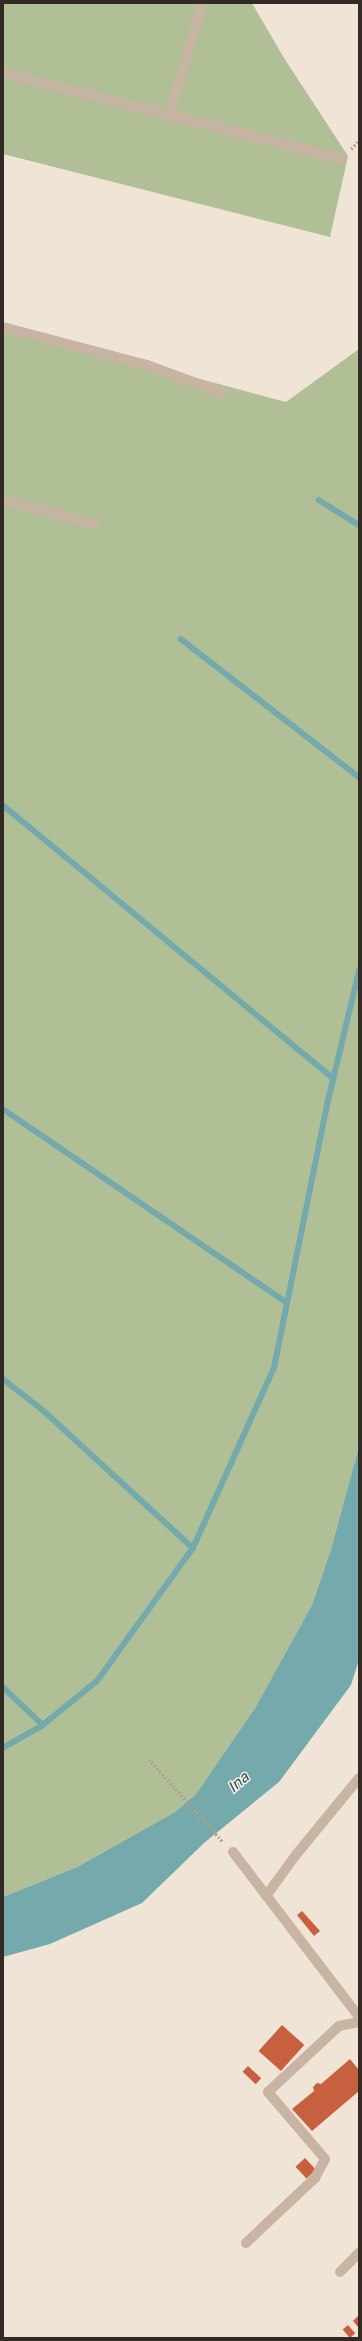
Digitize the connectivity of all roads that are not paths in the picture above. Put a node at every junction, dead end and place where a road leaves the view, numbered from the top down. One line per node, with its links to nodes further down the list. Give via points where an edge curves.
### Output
1 (204, 3): 3 (street)
2 (3, 73): 3 (street)
3 (169, 115): 4 (street)
4 (342, 159)
5 (3, 327): 6 (street, via 147,365)
6 (223, 393)
7 (3, 500): 8 (street)
8 (94, 524)
9 (359, 1778): 11 (street, via 294,1856)
10 (233, 1852): 11 (street)
11 (266, 1896): 12 (street)
12 (359, 2018)
13 (359, 2022): 14 (street, via 339,2026 268,2092 325,2159 316,2178)
14 (246, 2243)
15 (359, 2253): 16 (street)
16 (340, 2272)

